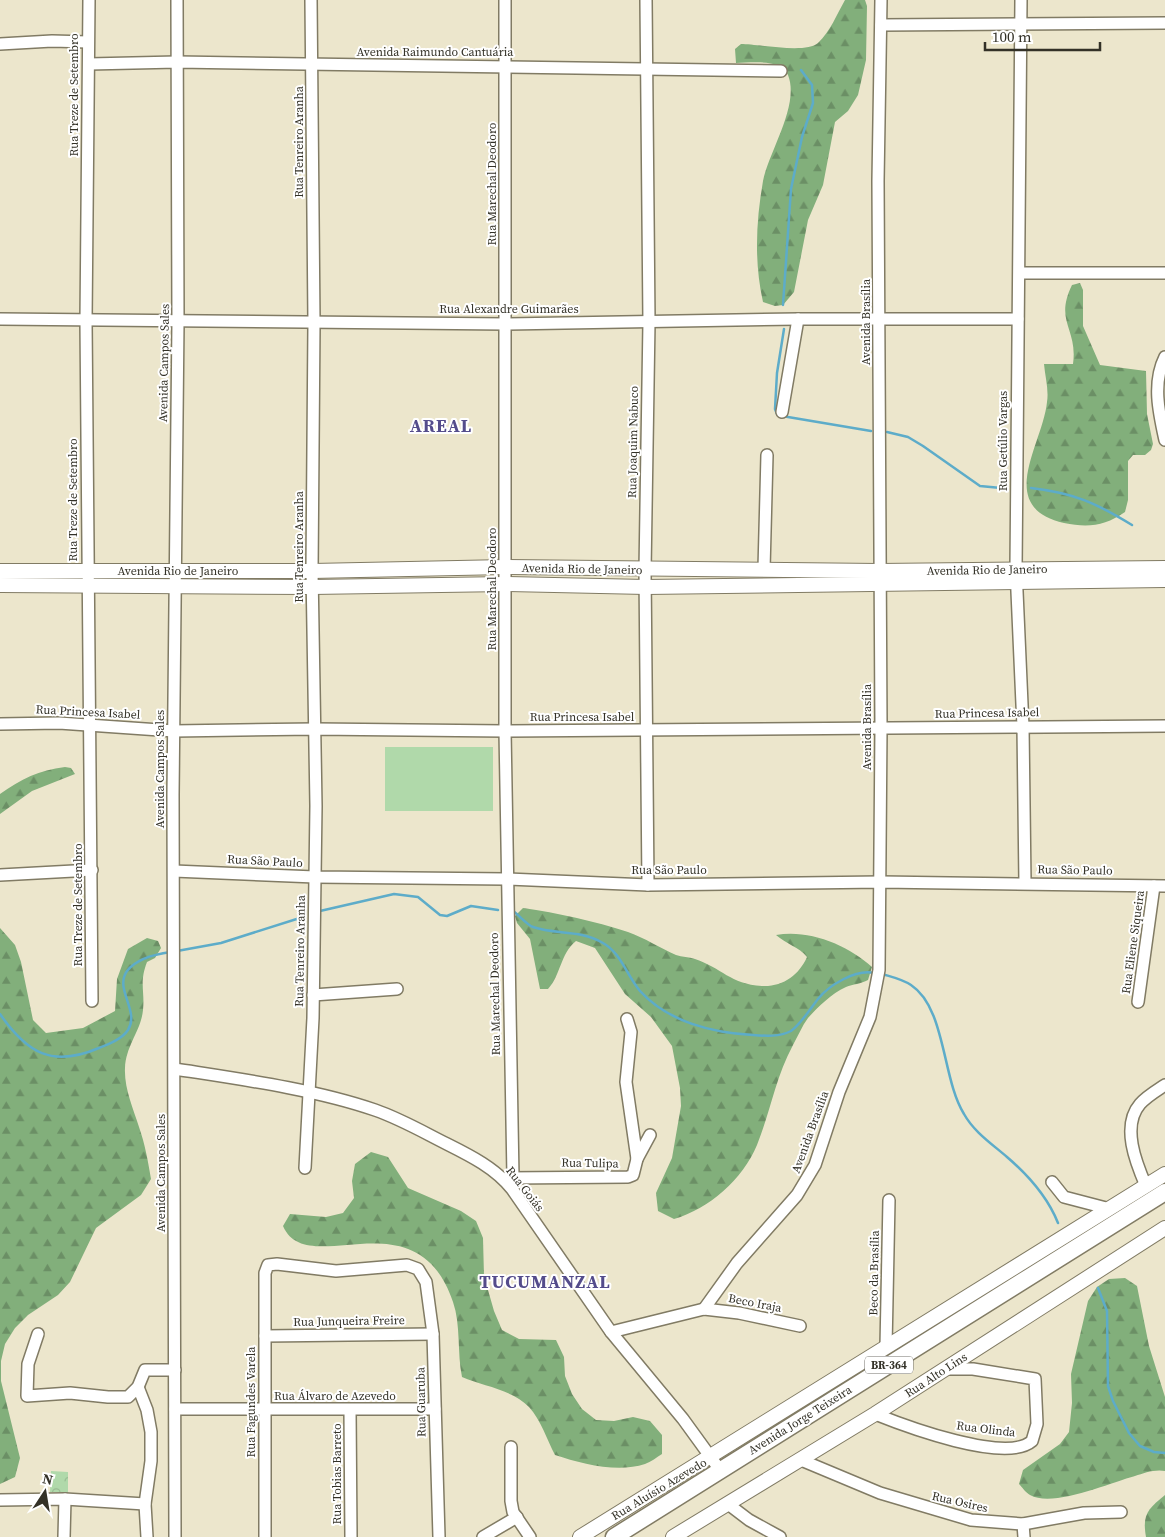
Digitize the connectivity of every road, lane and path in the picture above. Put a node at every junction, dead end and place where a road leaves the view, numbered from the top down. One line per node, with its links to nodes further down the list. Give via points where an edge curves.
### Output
1 (89, 0): 11 (street, Rua Treze de Setembro)
2 (177, 0): 13 (street, Avenida Campos Sales)
3 (310, 0): 15 (street, Rua Tenreiro Aranha)
4 (505, 0): 16 (street, Rua Marechal Deodoro)
5 (646, 0): 17 (street, Rua Joaquim Nabuco)
6 (881, 0): 10 (street, Avenida Brasília)
7 (1021, 0): 8 (street, Rua Getúlio Vargas)
8 (1021, 22): 9 (street); 10 (street); 20 (street, Rua Getúlio Vargas)
9 (1165, 22)
10 (881, 24): 23 (street, Avenida Brasília)
11 (88, 42): 12 (street); 14 (street, Rua Treze de Setembro)
12 (0, 44)
13 (177, 62): 14 (street, Avenida Raimundo Cantuária); 15 (street, Avenida Raimundo Cantuária); 26 (street, Avenida Campos Sales)
14 (89, 64): 25 (street, Rua Treze de Setembro)
15 (312, 66): 16 (street, Avenida Raimundo Cantuária); 28 (street, Rua Tenreiro Aranha)
16 (505, 66): 17 (street, Avenida Raimundo Cantuária); 29 (street, Rua Marechal Deodoro)
17 (646, 69): 18 (street, Avenida Raimundo Cantuária); 27 (street, Rua Joaquim Nabuco)
18 (781, 71)
19 (1165, 273): 20 (street)
20 (1020, 274): 24 (street, Rua Getúlio Vargas)
21 (0, 319): 25 (street, Rua Alexandre Guimarães)
22 (798, 319): 23 (street, Rua Alexandre Guimarães); 27 (street, Rua Alexandre Guimarães); 31 (street)
23 (880, 319): 24 (street, Rua Alexandre Guimarães); 43 (street, Avenida Brasília)
24 (1018, 319): 37 (street, Rua Getúlio Vargas)
25 (86, 321): 26 (street, Rua Alexandre Guimarães); 42 (street, Rua Treze de Setembro)
26 (178, 322): 28 (street, Rua Alexandre Guimarães); 39 (street, Avenida Campos Sales)
27 (649, 322): 29 (street, Rua Alexandre Guimarães); 41 (street, Rua Joaquim Nabuco)
28 (314, 323): 29 (street, Rua Alexandre Guimarães); 40 (street, Rua Tenreiro Aranha)
29 (506, 324): 34 (street, Rua Marechal Deodoro)
30 (1165, 357): 32 (street, via 1157,388)
31 (782, 412)
32 (1165, 440)
33 (767, 455): 36 (street)
34 (506, 567): 40 (main road, Avenida Rio de Janeiro); 41 (main road, Avenida Rio de Janeiro); 46 (street, Rua Marechal Deodoro)
35 (1165, 568): 37 (main road, Avenida Rio de Janeiro)
36 (764, 569): 41 (main road, Avenida Rio de Janeiro); 43 (main road, Avenida Rio de Janeiro)
37 (1016, 569): 43 (main road, Avenida Rio de Janeiro); 45 (street, Rua Getúlio Vargas)
38 (0, 571): 42 (main road, Avenida Rio de Janeiro)
39 (174, 571): 40 (main road, Avenida Rio de Janeiro); 42 (main road, Avenida Rio de Janeiro); 49 (street, Avenida Campos Sales)
40 (312, 571): 50 (street, Rua Tenreiro Aranha)
41 (645, 571): 51 (street, Rua Joaquim Nabuco)
42 (88, 572): 48 (street, Rua Treze de Setembro)
43 (879, 578): 45 (main road, Avenida Rio de Janeiro); 51 (main road, Avenida Rio de Janeiro); 56 (street, Avenida Brasília)
44 (1165, 580): 45 (main road, Avenida Rio de Janeiro)
45 (1017, 583): 55 (street, Rua Getúlio Vargas)
46 (506, 584): 50 (main road, Avenida Rio de Janeiro); 51 (main road, Avenida Rio de Janeiro); 60 (street, Rua Marechal Deodoro)
47 (0, 585): 48 (main road, Avenida Rio de Janeiro)
48 (88, 586): 49 (main road, Avenida Rio de Janeiro); 53 (street, Rua Treze de Setembro)
49 (174, 586): 50 (main road, Avenida Rio de Janeiro); 59 (street, Avenida Campos Sales)
50 (312, 587): 57 (street, Rua Tenreiro Aranha)
51 (646, 587): 58 (street, Rua Joaquim Nabuco)
52 (0, 724): 53 (street, Rua Princesa Isabel)
53 (88, 724): 59 (street, Rua Princesa Isabel); 61 (street, Rua Treze de Setembro)
54 (1165, 726): 55 (street, Rua Princesa Isabel)
55 (1023, 727): 56 (street, Rua Princesa Isabel); 67 (street, Rua Getúlio Vargas)
56 (881, 728): 58 (street, Rua Princesa Isabel); 66 (street, Avenida Brasília)
57 (316, 729): 59 (street, Rua Princesa Isabel); 60 (street, Rua Princesa Isabel); 64 (street, Rua Tenreiro Aranha)
58 (646, 730): 60 (street, Rua Princesa Isabel); 68 (street, Rua Joaquim Nabuco)
59 (174, 731): 62 (street, Avenida Campos Sales)
60 (505, 731): 65 (street, Rua Marechal Deodoro)
61 (92, 870): 63 (street); 72 (street, Rua Treze de Setembro)
62 (174, 871): 64 (street, Rua São Paulo); 75 (street, Avenida Campos Sales)
63 (0, 875)
64 (315, 877): 65 (street, Rua São Paulo); 71 (street, Rua Tenreiro Aranha)
65 (506, 879): 68 (street, Rua São Paulo); 82 (street, Rua Marechal Deodoro)
66 (881, 882): 67 (street, Rua São Paulo); 68 (street, Rua São Paulo); 91 (street, Avenida Brasília, via 878,975 870,1017 839,1092 812,1171 797,1195 727,1275)
67 (1025, 883): 69 (street, Rua São Paulo)
68 (648, 884)
69 (1160, 886): 73 (street, Rua Eliene Siqueira)
70 (397, 989): 71 (street)
71 (313, 995): 77 (street, Rua Tenreiro Aranha)
72 (92, 1001)
73 (1138, 1002)
74 (627, 1019): 79 (street, via 631,1032 626,1082)
75 (175, 1069): 77 (street, Rua Goiás); 98 (street, Avenida Campos Sales)
76 (1165, 1085): 84 (street, via 1139,1105 1132,1122 1134,1153)
77 (310, 1093): 80 (street, Rua Tenreiro Aranha); 82 (street, Rua Goiás, via 375,1110 406,1122)
78 (650, 1135): 79 (street, Rua Tulipa)
79 (637, 1159): 82 (street, Rua Tulipa, via 634,1172 628,1177)
80 (305, 1168)
81 (1165, 1174): 84 (main road, Rua Aluísio Azevedo)
82 (508, 1178): 93 (street, Rua Goiás)
83 (1052, 1182): 88 (street, via 1064,1197)
84 (1146, 1186): 88 (main road, Rua Aluísio Azevedo)
85 (1165, 1191): 108 (highway, Avenida Jorge Teixeira / BR-364)
86 (889, 1200): 97 (street, Beco da Brasília)
87 (1165, 1204): 126 (highway, Avenida Jorge Teixeira / BR-364)
88 (1110, 1209): 97 (main road, Rua Aluísio Azevedo)
89 (1165, 1228): 99 (main road, Rua Alto Lins)
90 (267, 1267): 95 (street, Rua Guaruba, via 277,1264 336,1271 404,1265 418,1269 426,1282); 96 (street, Rua Fagundes Varela)
91 (704, 1309): 92 (street, Beco Iraja); 93 (street)
92 (800, 1326)
93 (611, 1332): 108 (street, Rua Goiás)
94 (38, 1334): 100 (street, via 28,1364 27,1396 70,1393 118,1398 130,1396)
95 (433, 1334): 96 (street, Rua Junqueira Freire); 103 (street, Rua Guaruba)
96 (265, 1336): 102 (street, Rua Fagundes Varela)
97 (886, 1347): 108 (main road, Rua Aluísio Azevedo)
98 (175, 1370): 100 (street, via 145,1370); 101 (street, Avenida Campos Sales)
99 (944, 1370): 105 (main road, Rua Alto Lins); 105 (street, Rua Olinda, via 964,1368 1034,1379 1036,1434 1030,1443 1018,1447 974,1444 923,1432)
100 (138, 1387): 111 (street, via 151,1432)
101 (175, 1409): 102 (street, Rua Álvaro de Azevedo); 118 (street, Avenida Campos Sales)
102 (264, 1409): 104 (street, Rua Álvaro de Azevedo); 119 (street, Rua Fagundes Varela)
103 (435, 1409): 104 (street, Rua Álvaro de Azevedo); 121 (street, Rua Guaruba)
104 (350, 1410): 120 (street, Rua Tobias Barreto)
105 (876, 1414): 107 (main road, Rua Alto Lins)
106 (511, 1447): 114 (street, via 509,1493)
107 (801, 1460): 112 (main road, Rua Alto Lins); 115 (street, Rua Osires, via 880,1493 951,1516 981,1522)
108 (716, 1463): 124 (main road, Rua Aluísio Azevedo); 125 (highway, Avenida Jorge Teixeira / BR-364)
109 (64, 1499): 110 (street); 111 (street); 116 (street)
110 (0, 1500)
111 (145, 1504): 117 (street)
112 (728, 1504): 127 (main road, Rua Alto Lins); 128 (street)
113 (1121, 1512): 115 (street, Rua Osires, via 1084,1513)
114 (517, 1517): 122 (street); 123 (street)
115 (1023, 1524): 129 (street)
116 (64, 1537)
117 (148, 1537)
118 (175, 1537)
119 (265, 1537)
120 (351, 1537)
121 (439, 1537)
122 (482, 1537)
123 (530, 1537)
124 (580, 1537)
125 (614, 1537)
126 (632, 1537)
127 (673, 1537)
128 (780, 1537)
129 (1024, 1537)

